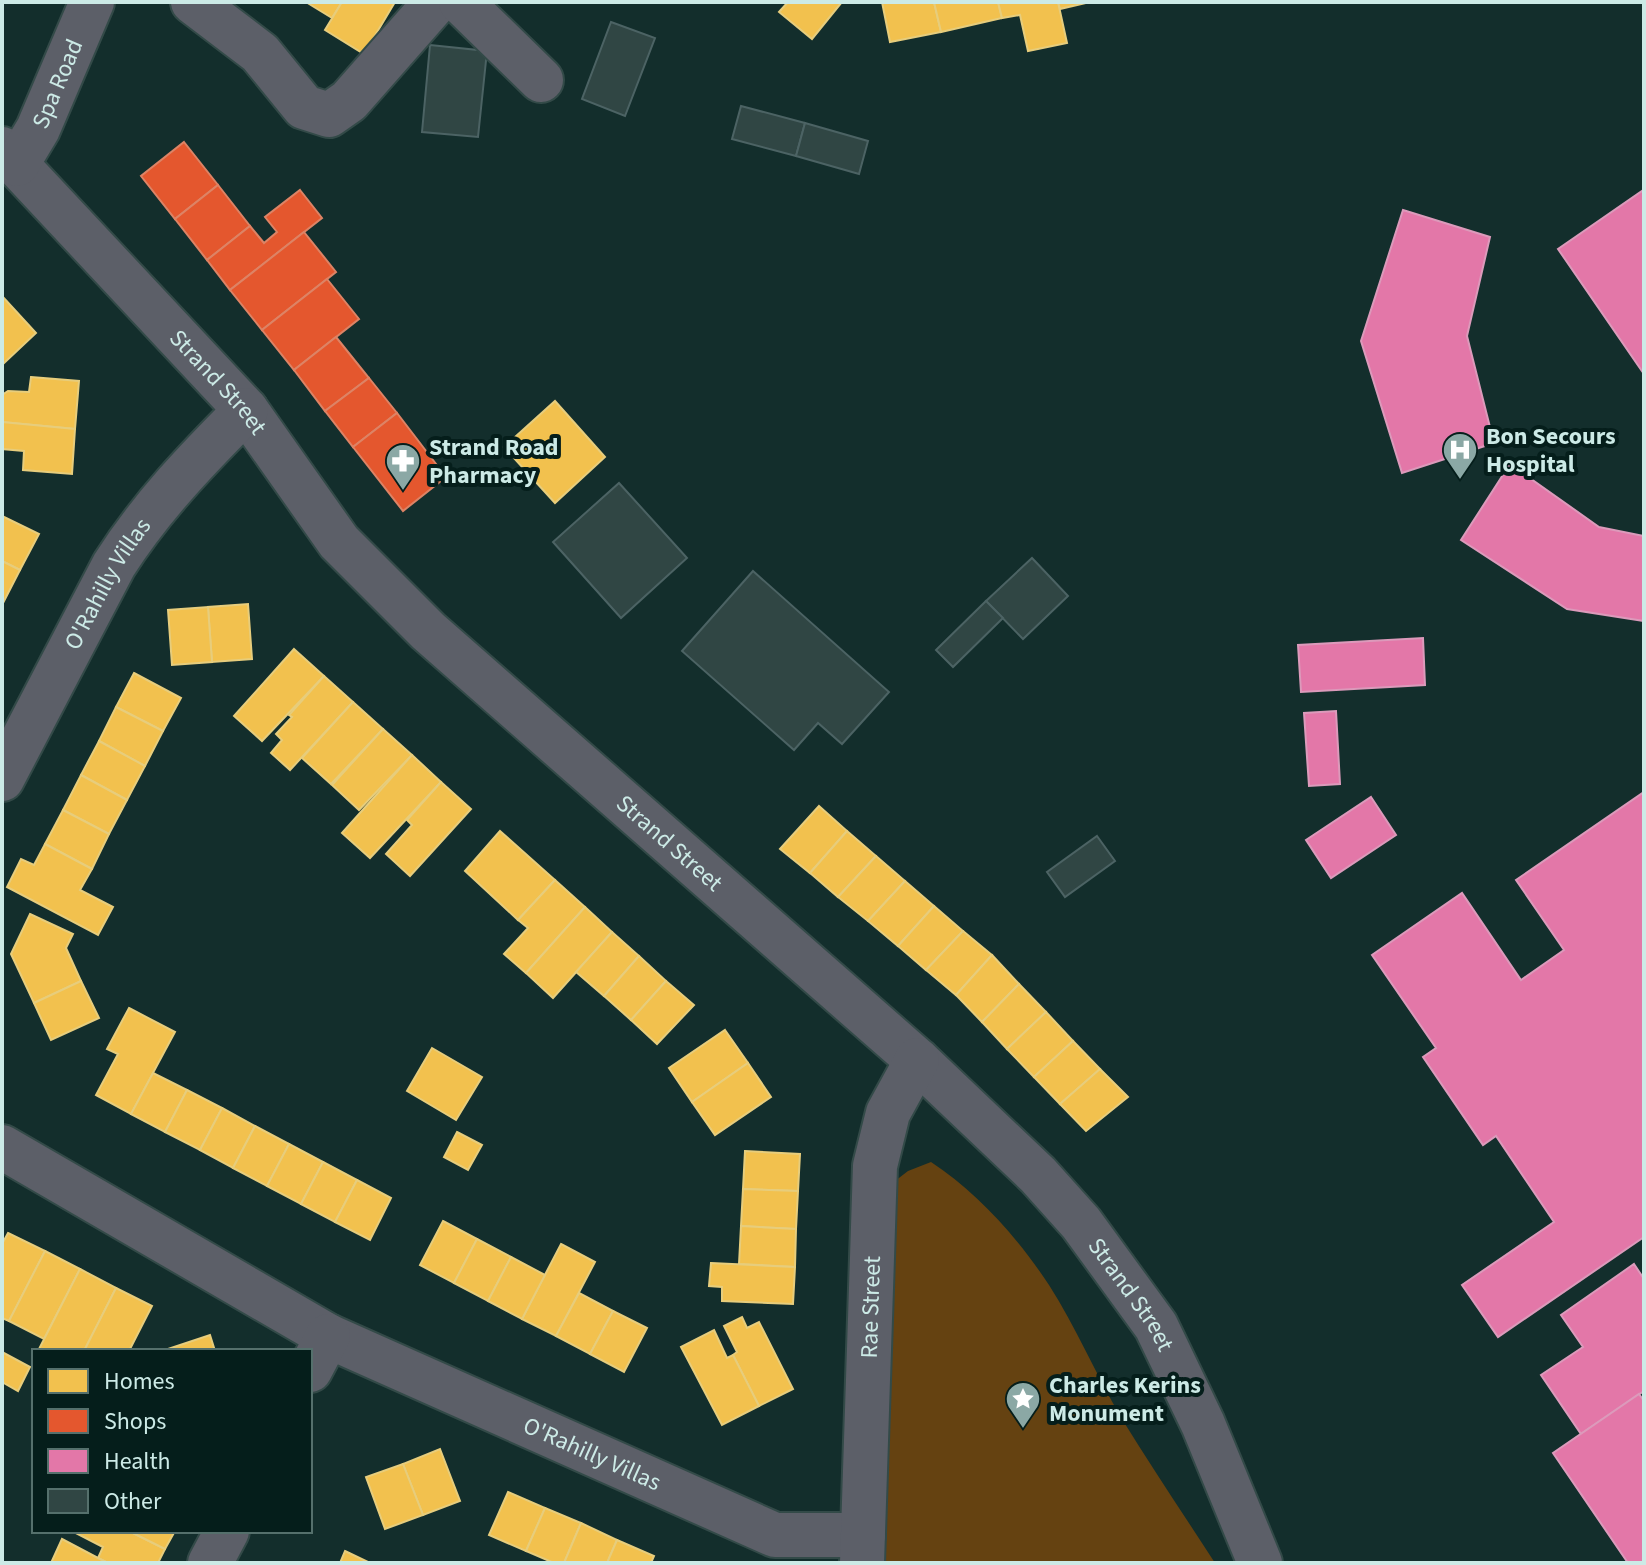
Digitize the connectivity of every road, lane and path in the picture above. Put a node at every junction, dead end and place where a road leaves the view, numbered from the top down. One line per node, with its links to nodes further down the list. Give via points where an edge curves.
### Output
1 (92, 2): 6 (street, Spa Road, via 38,129)
2 (193, 2): 3 (street, via 260,53 304,107 329,115 349,101)
3 (436, 2)
4 (461, 2): 5 (street)
5 (541, 80)
6 (9, 157): 7 (street, Strand Street)
7 (246, 410): 8 (street, O'Rahilly Villas, via 135,533); 9 (street, Strand Street, via 339,542 428,631)
8 (2, 779)
9 (917, 1060): 13 (street, Rae Street, via 888,1113 875,1166); 15 (street, Strand Street, via 1049,1187 1156,1326)
10 (2, 1147): 11 (street, O'Rahilly Villas)
11 (319, 1353): 13 (street, O'Rahilly Villas, via 775,1535)
12 (226, 1533): 14 (street)
13 (862, 1549)
14 (210, 1563)
15 (1260, 1563)

